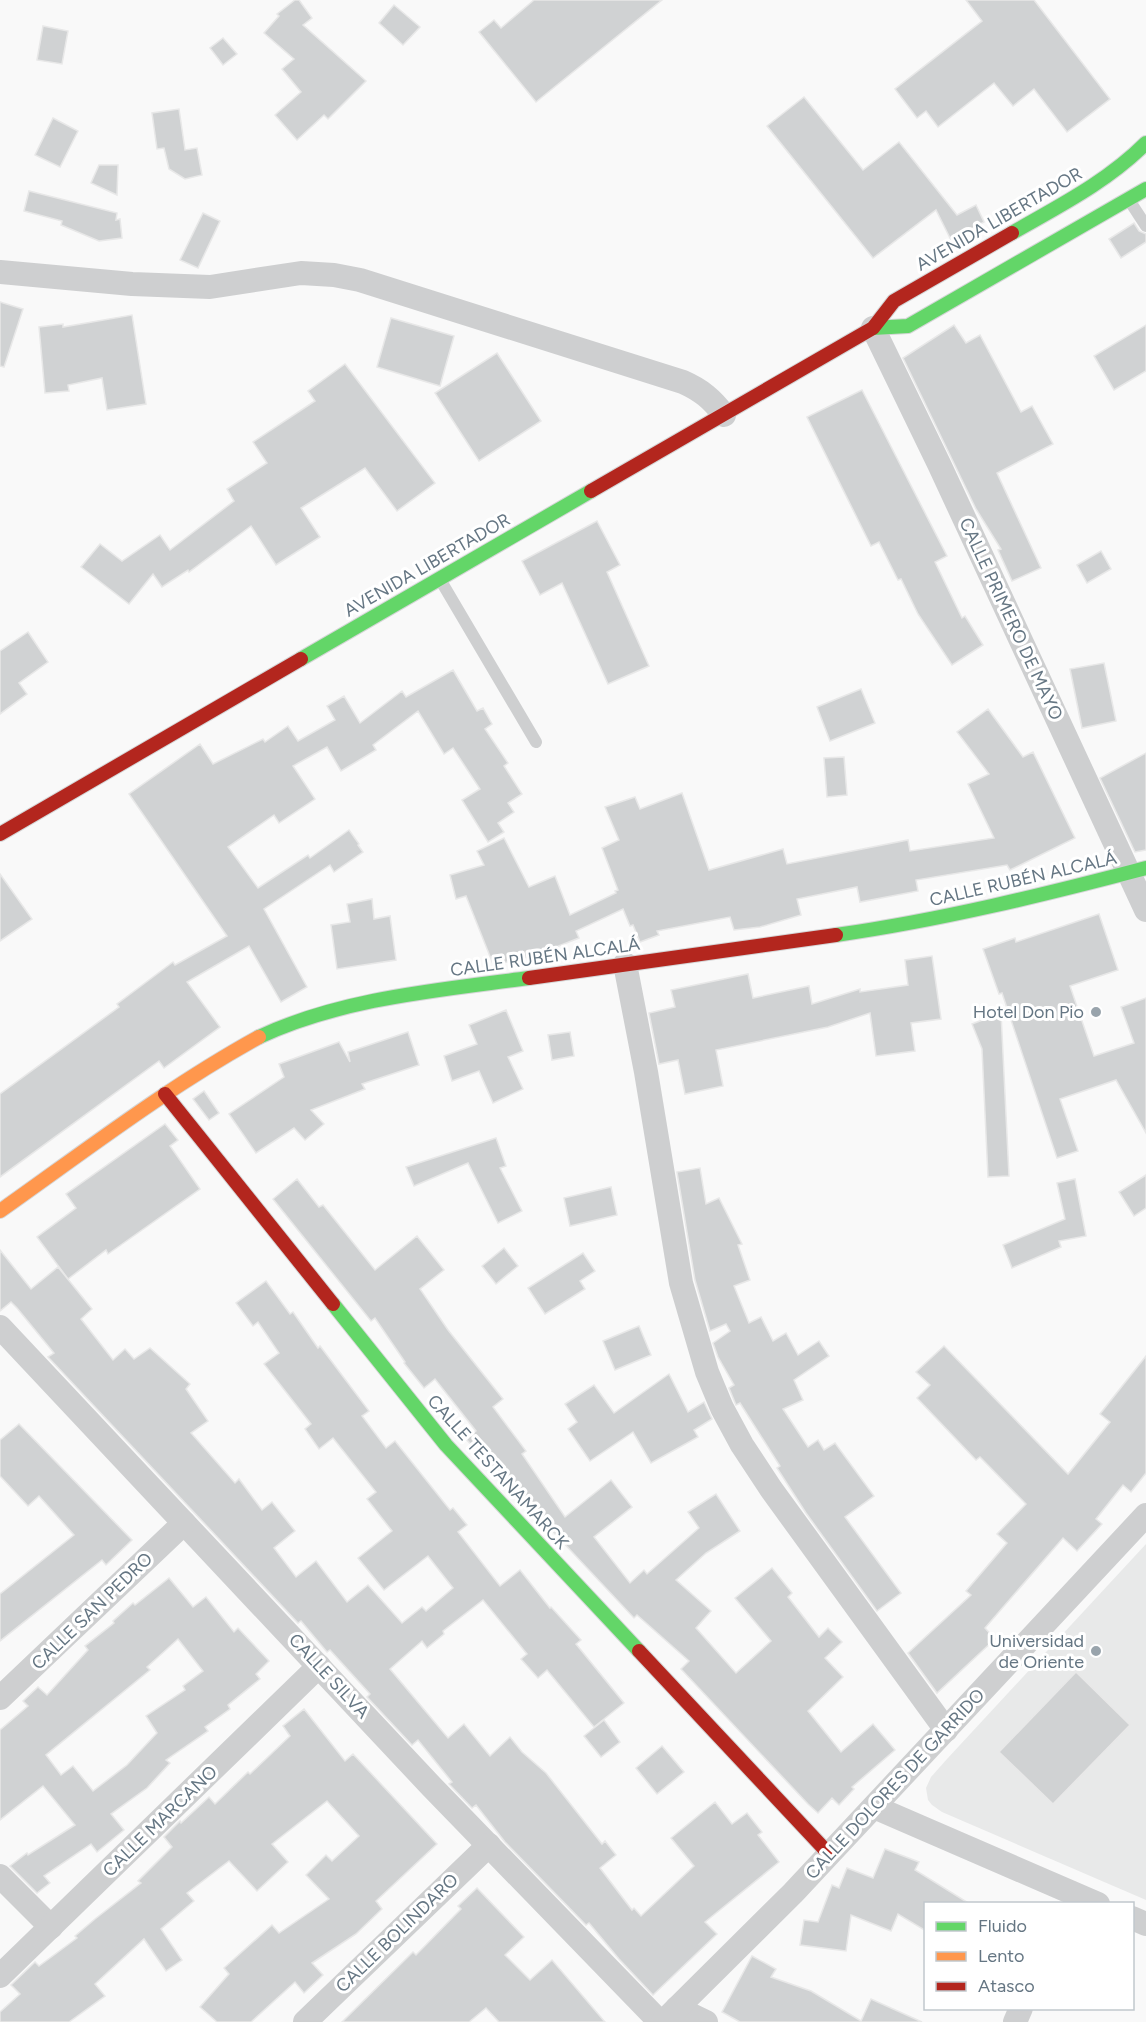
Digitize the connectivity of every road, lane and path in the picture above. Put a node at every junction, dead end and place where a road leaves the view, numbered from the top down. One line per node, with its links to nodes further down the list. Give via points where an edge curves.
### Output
1 (1146, 143): 2 (main road, AVENIDA LIBERTADOR)
2 (1121, 186): 3 (main road, AVENIDA LIBERTADOR); 4 (lane); 6 (main road, AVENIDA LIBERTADOR, via 894,301); 6 (main road, AVENIDA LIBERTADOR, via 908,326)
3 (1146, 189)
4 (1146, 226)
5 (0, 272): 7 (street, via 210,287 302,273 360,280 683,382 712,399)
6 (873, 328): 7 (main road, AVENIDA LIBERTADOR); 11 (street, CALLE PRIMERO DE MAYO)
7 (724, 415): 8 (main road, AVENIDA LIBERTADOR)
8 (440, 579): 9 (lane); 10 (main road, AVENIDA LIBERTADOR)
9 (536, 742)
10 (0, 834)
11 (1137, 870): 12 (street, CALLE PRIMERO DE MAYO); 13 (main road, CALLE RUBÉN ALCALÁ, via 894,927)
12 (1146, 910)
13 (625, 964): 14 (main road, CALLE RUBÉN ALCALÁ, via 397,996 304,1019 261,1036); 21 (street, via 681,1283 722,1408 771,1489)
14 (165, 1094): 15 (main road, CALLE RUBÉN ALCALÁ); 24 (main road, CALLE TESTANAMARCK, via 446,1445)
15 (0, 1211)
16 (0, 1328): 18 (street, CALLE SILVA)
17 (1146, 1515): 21 (street, CALLE DOLORES DE GARRIDO)
18 (184, 1523): 19 (street, CALLE SILVA); 20 (street, CALLE SAN PEDRO)
19 (319, 1666): 23 (street, CALLE SILVA); 28 (street, CALLE MARCANO)
20 (0, 1698)
21 (946, 1730): 22 (street, CALLE DOLORES DE GARRIDO)
22 (874, 1807): 24 (street, CALLE DOLORES DE GARRIDO); 26 (street)
23 (489, 1845): 30 (street, CALLE SILVA); 31 (street, CALLE BOLINDARO)
24 (829, 1854): 30 (street, CALLE DOLORES DE GARRIDO)
25 (0, 1876): 28 (street)
26 (1069, 1898): 27 (street)
27 (1088, 1902)
28 (51, 1927): 29 (street, CALLE MARCANO)
29 (0, 1976)
30 (667, 2017): 32 (street)
31 (305, 2022)
32 (706, 2022)

